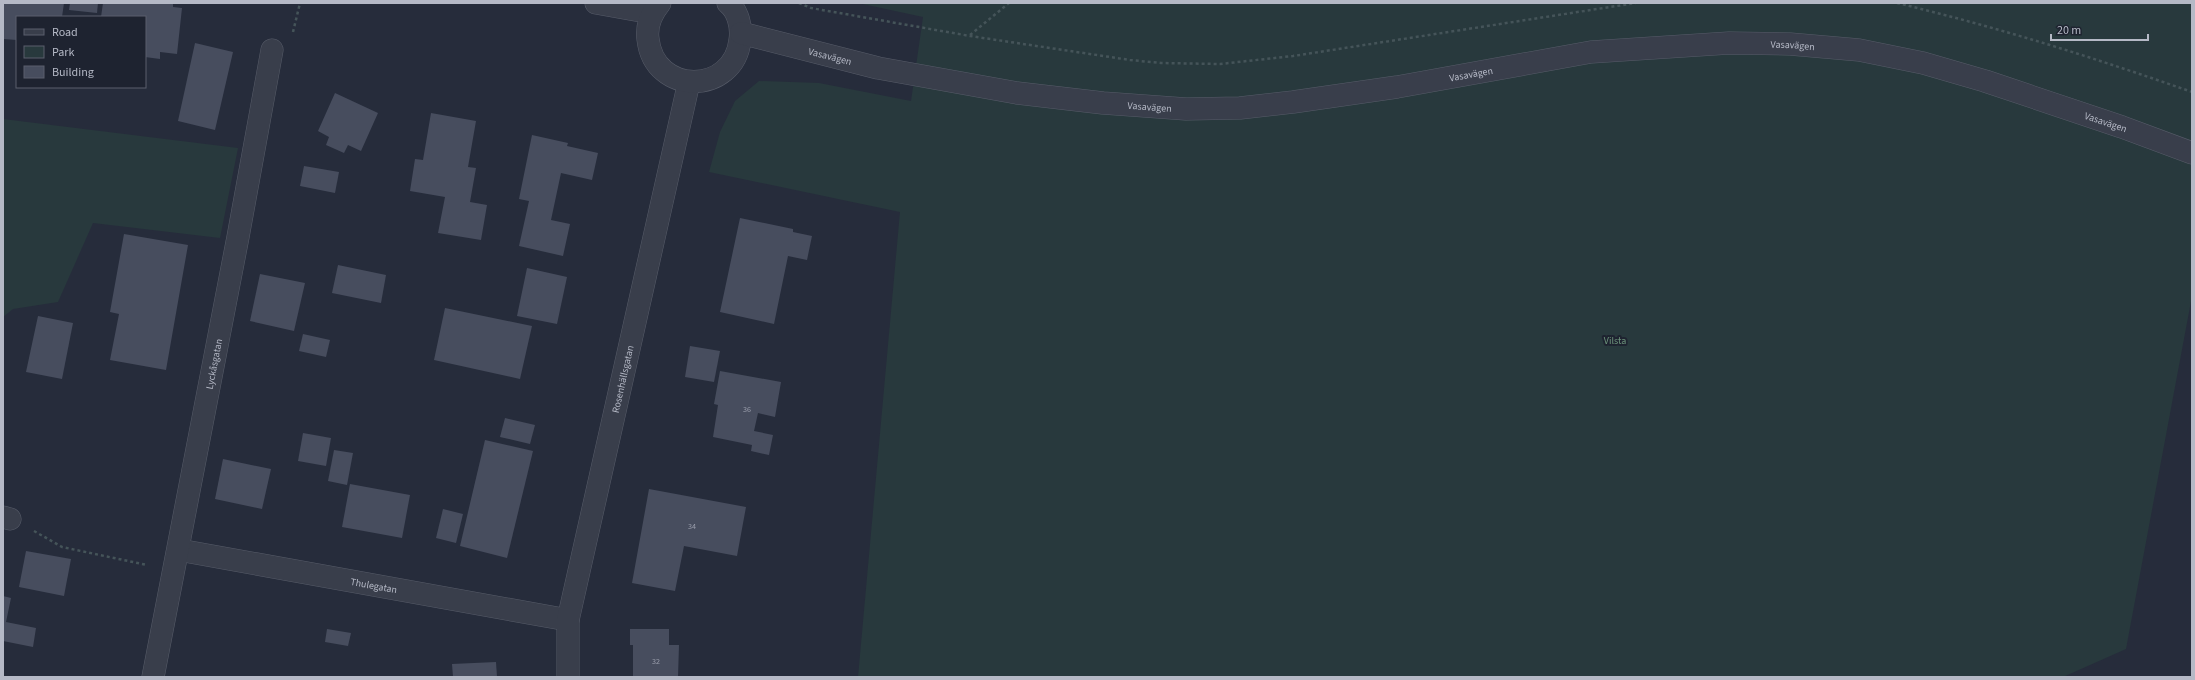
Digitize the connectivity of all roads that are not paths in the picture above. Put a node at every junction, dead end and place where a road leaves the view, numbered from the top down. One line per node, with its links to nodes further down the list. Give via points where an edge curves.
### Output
1 (596, 3): 3 (street)
2 (728, 3): 4 (street, via 739,21)
3 (656, 8): 6 (street, via 647,31 652,58 664,72)
4 (741, 33): 6 (street, via 735,57 724,71 708,80); 7 (street, Vasavägen, via 878,68 1016,93 1102,103 1186,108 1240,108 1293,102 1397,87 1591,52 1698,45 1790,44 1859,50 1923,63 2000,85)
5 (272, 50): 8 (street, Lyckåsgatan)
6 (689, 82): 9 (street, Rosenhällsgatan)
7 (2192, 153)
8 (179, 550): 9 (street, Thulegatan); 10 (street, Lyckåsgatan)
9 (568, 620): 11 (street, Rosenhällsgatan)
10 (153, 677)
11 (568, 677)

